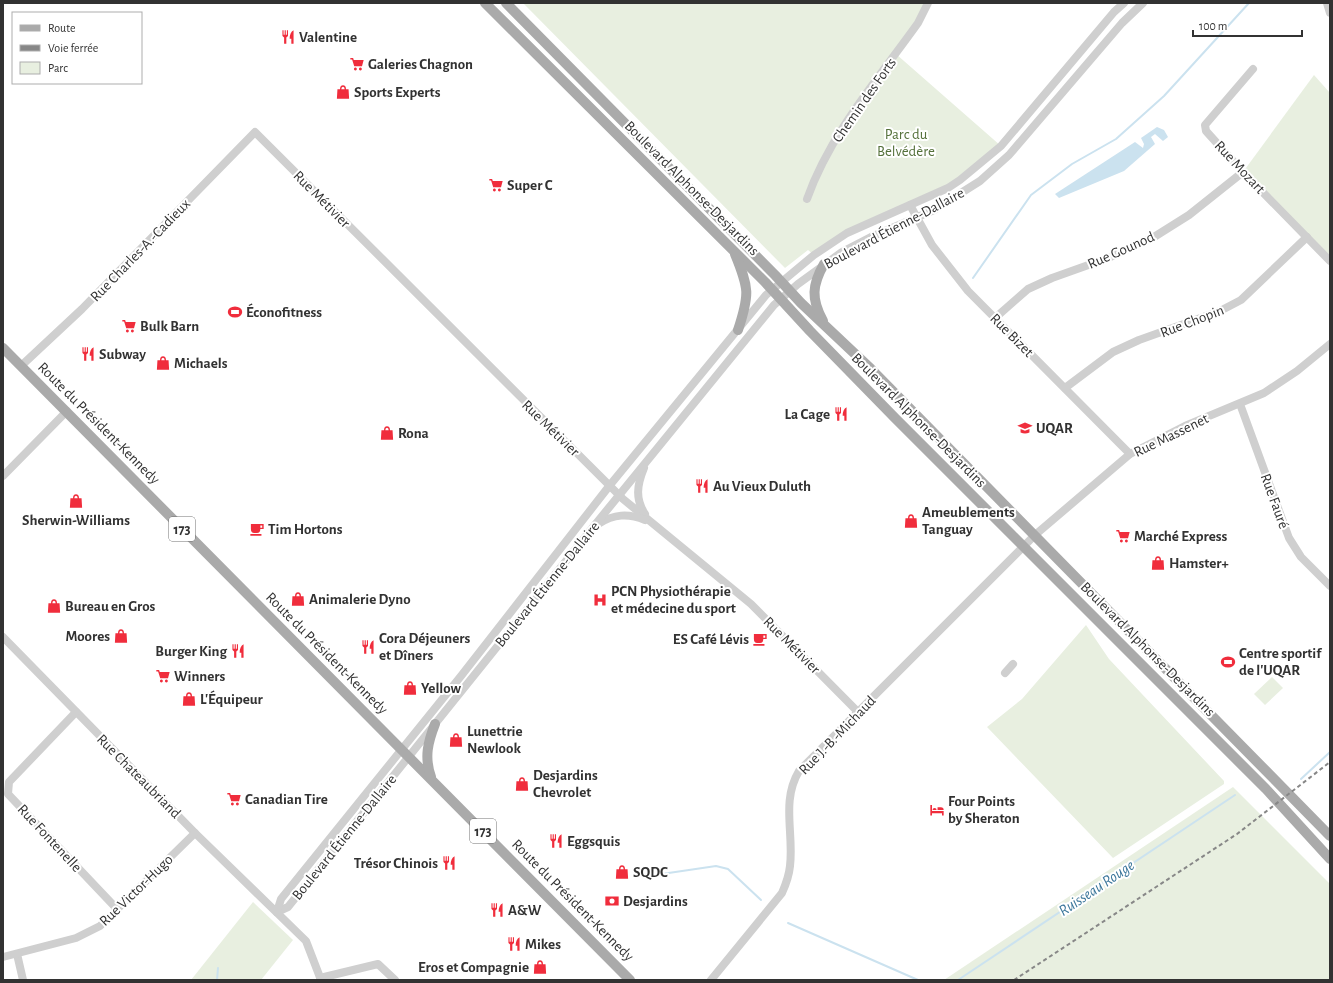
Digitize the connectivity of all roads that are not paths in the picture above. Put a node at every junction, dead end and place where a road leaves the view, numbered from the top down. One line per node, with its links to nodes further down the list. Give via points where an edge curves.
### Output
1 (486, 3): 15 (main road, Boulevard Alphonse-Desjardins)
2 (506, 3): 18 (main road, Boulevard Alphonse-Desjardins)
3 (928, 3): 11 (street, Chemin des Forts, via 918,23 840,133 816,174)
4 (1124, 3): 12 (street, Boulevard Étienne-Dallaire, via 997,149 960,180)
5 (1143, 3): 13 (street, Boulevard Étienne-Dallaire, via 1122,23 1000,164 962,194)
6 (1327, 3): 7 (street)
7 (1330, 13)
8 (1253, 69): 10 (street, Rue Mozart, via 1205,125 1206,131)
9 (255, 132): 27 (street, Rue Charles-A.-Cadieux, via 82,309); 34 (street, Rue Métivier)
10 (1243, 172): 14 (street, Rue Mozart); 22 (street, Rue Gounod, via 1189,215 1154,237 1028,289)
11 (807, 199)
12 (910, 205): 13 (street, Rue Bizet); 18 (street, Boulevard Étienne-Dallaire, via 847,233)
13 (916, 218): 17 (street, Boulevard Étienne-Dallaire, via 871,237); 22 (street, Rue Bizet, via 945,263)
14 (1307, 237): 16 (street, Rue Mozart); 28 (street, Rue Chopin, via 1240,300 1220,311 1113,352)
15 (733, 250): 19 (main road, Boulevard Alphonse-Desjardins); 24 (main road, via 748,294)
16 (1330, 260)
17 (824, 264): 20 (street, Boulevard Étienne-Dallaire); 23 (main road, via 815,283 814,299)
18 (781, 281): 19 (street, Boulevard Étienne-Dallaire); 20 (main road, Boulevard Alphonse-Desjardins)
19 (772, 289): 21 (main road, Boulevard Alphonse-Desjardins); 24 (street, Boulevard Étienne-Dallaire)
20 (790, 291): 21 (street, Boulevard Étienne-Dallaire); 23 (main road, Boulevard Alphonse-Desjardins)
21 (780, 299): 32 (street, Boulevard Étienne-Dallaire); 39 (main road, Boulevard Alphonse-Desjardins)
22 (995, 318): 28 (street, Rue Bizet)
23 (827, 328): 38 (main road, Boulevard Alphonse-Desjardins, via 871,369)
24 (738, 330): 34 (street, Boulevard Étienne-Dallaire)
25 (1330, 344): 29 (street, Rue Massenet, via 1297,371 1264,393)
26 (3, 348): 27 (main road, Route du Président-Kennedy / 173)
27 (21, 366): 30 (main road, Route du Président-Kennedy / 173)
28 (1065, 388): 31 (street, Rue Bizet)
29 (1240, 404): 31 (street, Rue Massenet, via 1184,426); 40 (street, Rue Fauré, via 1289,538 1301,557)
30 (67, 411): 33 (street); 47 (main road, Route du Président-Kennedy / 173)
31 (1130, 454): 38 (street, Rue Massenet)
32 (649, 458): 35 (street, Boulevard Étienne-Dallaire); 36 (street, via 640,477 637,493 640,506)
33 (3, 476)
34 (610, 485): 35 (street, Rue Métivier); 47 (street, Boulevard Étienne-Dallaire)
35 (619, 495): 36 (street, Rue Métivier); 37 (street, Boulevard Étienne-Dallaire)
36 (652, 522): 37 (street, via 622,515 605,519); 45 (street, Rue Métivier, via 751,604)
37 (594, 526): 46 (street, Boulevard Étienne-Dallaire)
38 (1035, 536): 39 (street, Rue Massenet); 50 (main road, Boulevard Alphonse-Desjardins)
39 (1024, 546): 45 (street, Rue J.-B.-Michaud); 51 (main road, Boulevard Alphonse-Desjardins, via 1266,789)
40 (1330, 586)
41 (3, 637): 44 (street, Rue Chateaubriand)
42 (1013, 664): 43 (street)
43 (1005, 673)
44 (76, 712): 49 (street, Rue Chateaubriand); 52 (street, Rue Fontenelle, via 9,782 8,794)
45 (858, 712): 60 (street, Rue J.-B.-Michaud, via 800,771 793,782 789,805 788,880 782,893)
46 (435, 724): 47 (street, Boulevard Étienne-Dallaire); 48 (main road, via 428,740 426,754)
47 (406, 753): 48 (main road, Route du Président-Kennedy / 173); 53 (street, Boulevard Étienne-Dallaire, via 288,907)
48 (431, 778): 59 (main road, Route du Président-Kennedy / 173)
49 (195, 833): 52 (street, Rue Victor-Hugo); 53 (street, Rue Chateaubriand)
50 (1330, 836)
51 (1330, 859)
52 (117, 909): 54 (street, Rue Victor-Hugo, via 100,926 76,938)
53 (277, 912): 56 (street, Rue Chateaubriand, via 306,941)
54 (17, 954): 55 (street, Rue Victor-Hugo); 57 (street)
55 (3, 957)
56 (320, 979): 58 (street, via 378,964)
57 (23, 980)
58 (395, 980)
59 (630, 980)
60 (711, 980)

